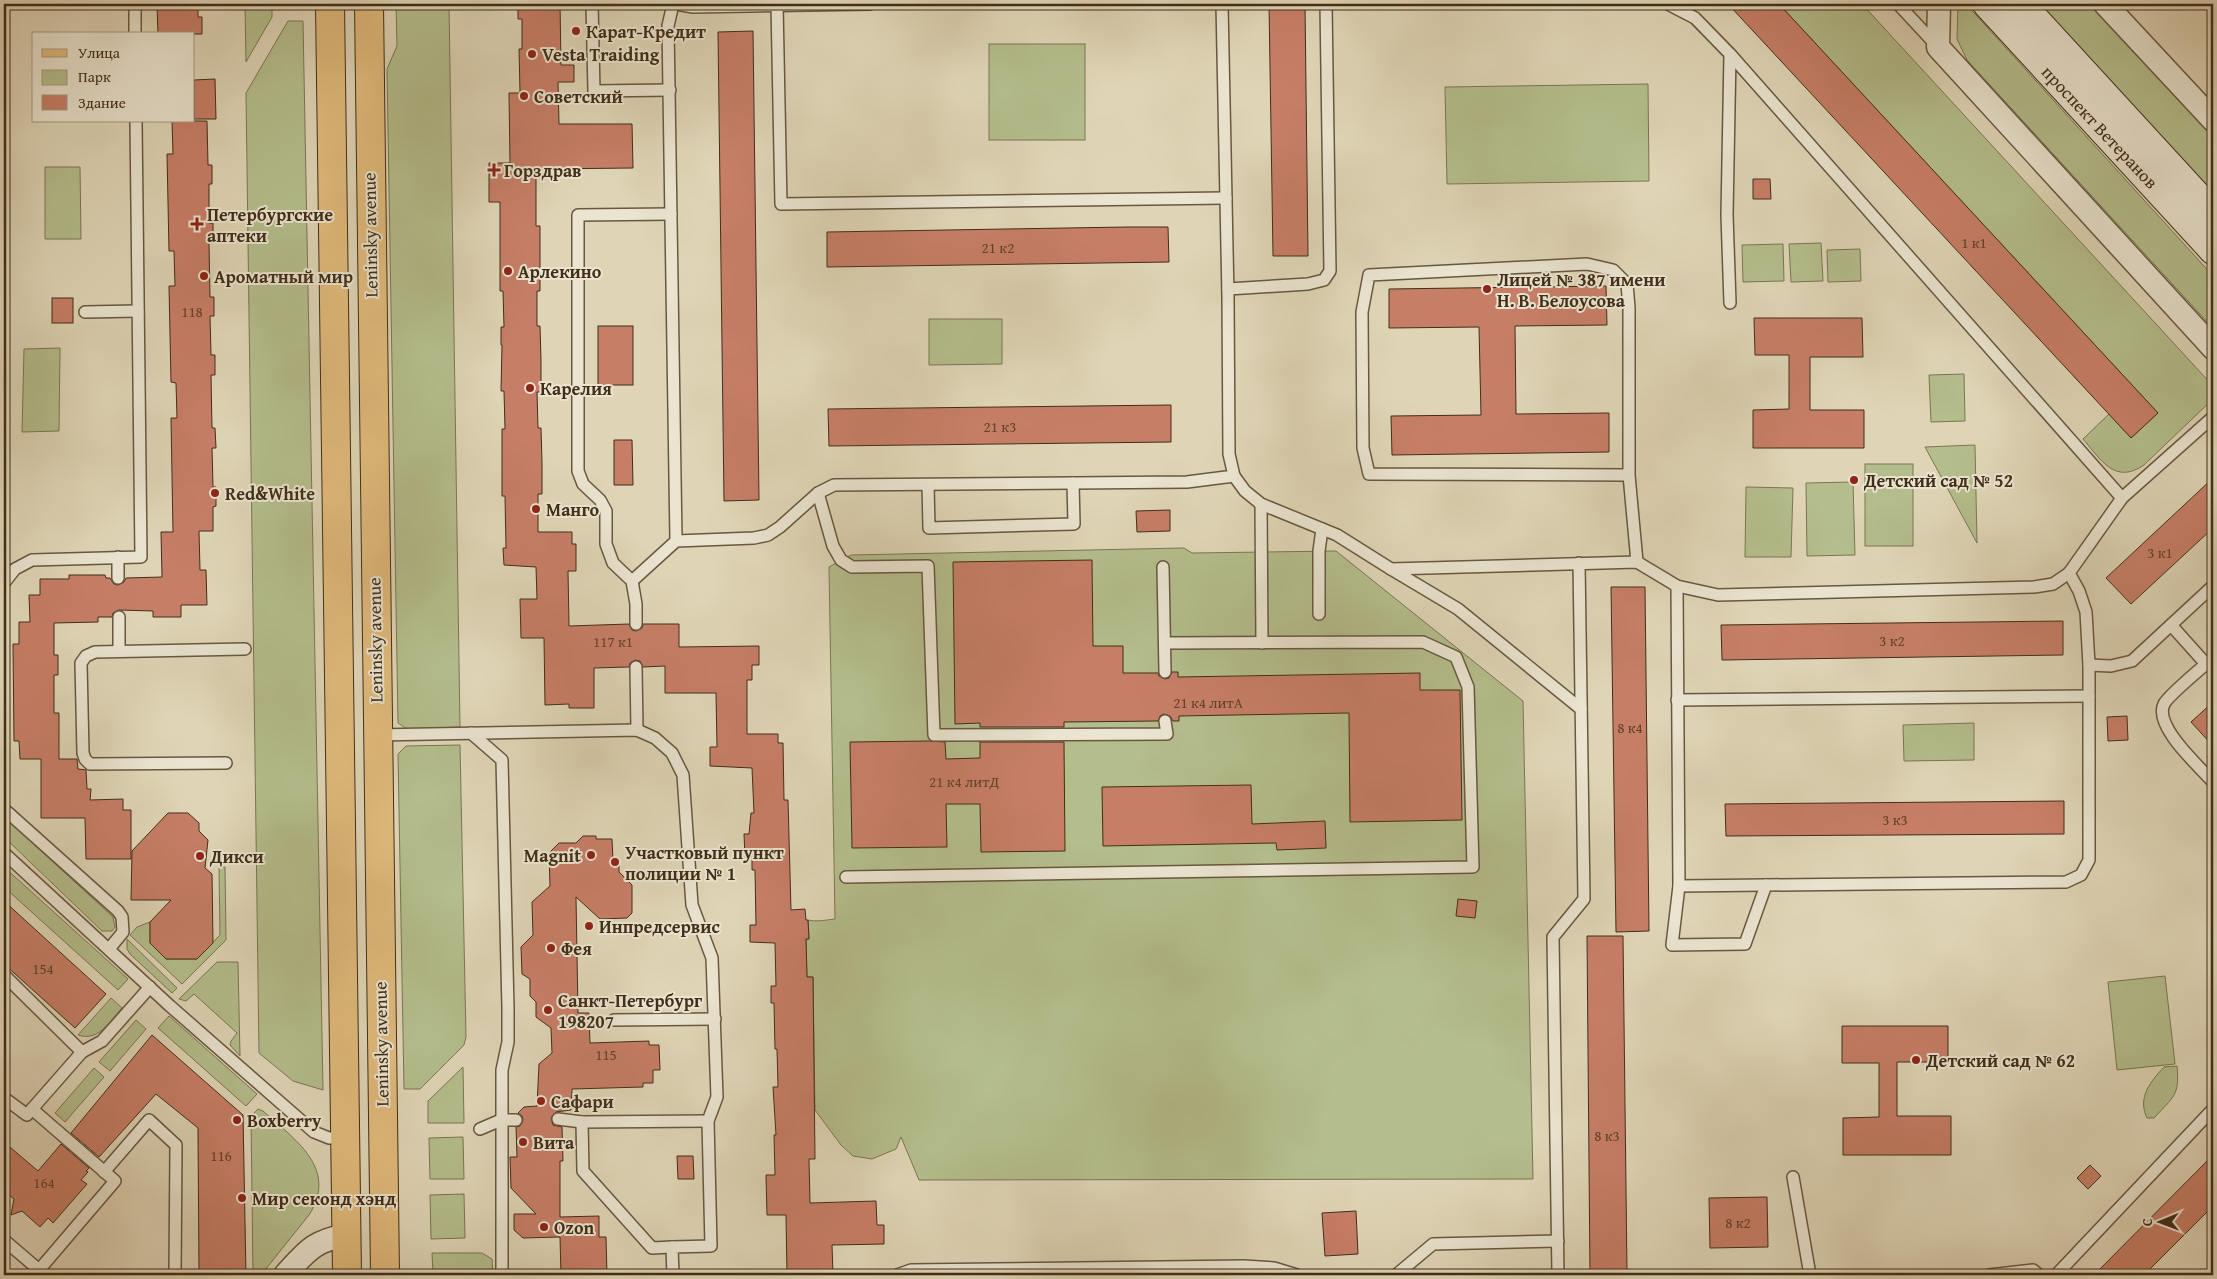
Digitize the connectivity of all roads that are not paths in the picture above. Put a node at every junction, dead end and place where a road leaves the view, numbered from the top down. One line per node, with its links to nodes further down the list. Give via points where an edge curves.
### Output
1 (134, 4): 16 (lane)
2 (330, 4): 93 (main road, Leninsky avenue)
3 (368, 4): 70 (main road, Leninsky avenue)
4 (592, 4): 19 (lane, via 594,91)
5 (675, 4): 15 (lane, via 693,7); 19 (lane, via 668,26)
6 (870, 4): 15 (lane)
7 (1222, 4): 22 (lane)
8 (1326, 4): 26 (lane, via 1330,271 1324,280 1308,284)
9 (1669, 4): 18 (lane, via 1695,18)
10 (1898, 4): 17 (lane)
11 (1939, 4): 17 (street)
12 (1987, 4): 25 (main road, проспект Ветеранов)
13 (2021, 4): 23 (main road, проспект Ветеранов)
14 (2104, 4): 20 (street)
15 (777, 5): 22 (lane, via 781,204)
16 (135, 32)
17 (1938, 48): 30 (street)
18 (1730, 54): 27 (lane); 37 (lane)
19 (670, 90): 24 (lane)
20 (2213, 120)
21 (136, 122): 28 (lane)
22 (1226, 198): 26 (lane)
23 (2213, 213)
24 (671, 214): 40 (lane); 48 (lane, via 578,216 578,471 584,484 606,511 606,544 613,563)
25 (2213, 250)
26 (1228, 289): 33 (lane, via 1229,454)
27 (1730, 303)
28 (138, 311): 29 (lane); 41 (lane, via 141,557)
29 (84, 312)
30 (2213, 348)
31 (2213, 418): 37 (lane)
32 (1630, 475): 32 (lane, via 1629,308 1627,284 1613,270 1587,264 1369,274 1362,312 1363,448 1369,474); 42 (lane)
33 (1234, 476): 34 (lane, via 1187,482); 38 (lane)
34 (1073, 483): 35 (lane); 35 (lane, via 1074,524 929,528)
35 (928, 484): 36 (lane, via 834,486)
36 (818, 493): 40 (lane, via 768,535); 67 (lane, via 833,546 841,560 852,567 928,566 934,735 1167,734)
37 (2122, 498): 46 (lane)
38 (1261, 504): 39 (lane); 57 (lane)
39 (1322, 529): 45 (lane); 52 (lane)
40 (676, 541): 48 (lane)
41 (118, 557): 47 (lane); 49 (lane, via 32,560 15,569)
42 (1637, 562): 43 (lane); 50 (lane)
43 (1579, 563): 45 (lane); 66 (lane)
44 (1163, 567): 56 (lane)
45 (1391, 569): 66 (lane, via 1458,609)
46 (2069, 573): 50 (lane, via 2053,584 2034,587 1718,594); 61 (lane, via 2086,612)
47 (118, 578)
48 (632, 581): 54 (lane)
49 (4, 583)
50 (1677, 586): 65 (lane)
51 (2213, 586): 55 (lane)
52 (1320, 614)
53 (118, 617): 59 (lane)
54 (636, 624)
55 (2171, 625): 60 (lane); 61 (lane, via 2132,661 2111,666)
56 (1165, 643): 57 (lane); 63 (lane)
57 (1262, 643): 75 (lane, via 1423,642 1456,658 1468,687 1473,867)
58 (245, 649): 59 (lane)
59 (119, 652): 71 (lane, via 95,652 81,663 85,760 98,765)
60 (2210, 662): 72 (lane, via 2164,704 2162,716 2175,739)
61 (2089, 665): 64 (lane)
62 (636, 667): 68 (lane)
63 (1165, 672)
64 (2089, 696): 65 (lane); 76 (lane, via 2089,860 2081,875 2066,882)
65 (1677, 700): 77 (lane)
66 (1581, 708): 98 (lane, via 1584,898 1553,937)
67 (1165, 721)
68 (637, 730): 69 (lane); 81 (lane, via 654,738 672,753 684,775 692,905 712,958)
69 (471, 733): 70 (lane); 88 (lane, via 502,760 508,1042 502,1070)
70 (377, 735): 104 (main road, Leninsky avenue)
71 (226, 763)
72 (2213, 782)
73 (4, 809): 78 (lane, via 118,911 122,917 123,932)
74 (4, 852): 78 (lane)
75 (846, 877)
76 (1766, 885): 77 (lane); 77 (lane, via 1745,944 1672,945)
77 (1679, 886)
78 (109, 949): 80 (lane)
79 (4, 974): 83 (lane)
80 (150, 987): 83 (lane, via 102,1041); 93 (lane, via 314,1132 329,1138)
81 (715, 1019): 82 (lane); 90 (lane, via 717,1097)
82 (614, 1020)
83 (82, 1052): 85 (lane)
84 (4, 1098): 85 (lane, via 27,1114)
85 (32, 1109): 94 (lane)
86 (2213, 1109): 114 (lane)
87 (558, 1119): 91 (lane)
88 (501, 1120): 89 (lane); 92 (lane); 105 (lane)
89 (516, 1120)
90 (708, 1121): 91 (lane); 99 (lane, via 711,1246)
91 (582, 1122): 99 (lane, via 583,1171 652,1248)
92 (480, 1129)
93 (345, 1138): 96 (main road, Leninsky avenue)
94 (104, 1172): 100 (lane, via 115,1181); 101 (lane, via 149,1120 176,1145)
95 (1793, 1177): 111 (lane)
96 (347, 1235): 102 (street, via 326,1238 306,1251); 103 (main road, Leninsky avenue)
97 (4, 1240): 100 (lane)
98 (1558, 1241): 109 (lane, via 1433,1244); 110 (lane)
99 (672, 1247): 106 (lane)
100 (42, 1273)
101 (175, 1275)
102 (285, 1275)
103 (347, 1275)
104 (385, 1275)
105 (502, 1275)
106 (673, 1275)
107 (897, 1275): 108 (lane, via 911,1270 1244,1266 1274,1268)
108 (1297, 1275)
109 (1396, 1275)
110 (1558, 1275)
111 (1810, 1275)
112 (1989, 1275): 113 (lane, via 2033,1270)
113 (2039, 1275)
114 (2056, 1275)

